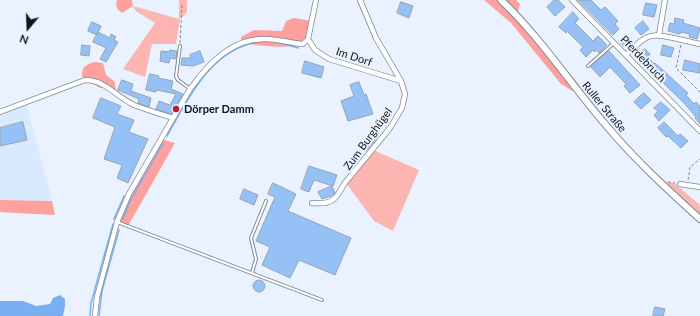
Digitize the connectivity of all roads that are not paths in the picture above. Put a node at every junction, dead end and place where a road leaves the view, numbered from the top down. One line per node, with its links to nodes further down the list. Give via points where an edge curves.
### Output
1 (316, 0): 7 (street)
2 (360, 0): 13 (street, Zum Burghügel, via 379,43)
3 (501, 0): 22 (main road, Ruller Straße, via 513,11 632,155)
4 (572, 0): 8 (street, Pferdebruch)
5 (665, 0): 6 (street)
6 (659, 35): 9 (street); 11 (street, via 644,39)
7 (308, 39): 13 (street, Im Dorf, via 315,50 329,59); 14 (street, via 303,44 266,39 241,42 210,65)
8 (614, 43): 11 (street, Pferdebruch); 12 (lane)
9 (700, 44)
10 (180, 46): 14 (lane, via 176,76)
11 (626, 55): 17 (street, Pferdebruch)
12 (588, 66)
13 (401, 81): 21 (street, Zum Burghügel, via 405,94 402,108 390,128 332,201)
14 (190, 89): 16 (street)
15 (0, 112): 16 (street, via 85,80 92,80 133,104)
16 (173, 118): 23 (street, via 129,194)
17 (700, 132)
18 (680, 184): 19 (street)
19 (700, 187)
20 (266, 201): 24 (lane, via 251,238 256,259)
21 (312, 204)
22 (700, 219)
23 (117, 222): 24 (lane); 26 (street, via 97,297)
24 (252, 273): 25 (lane)
25 (322, 300)
26 (95, 316)

